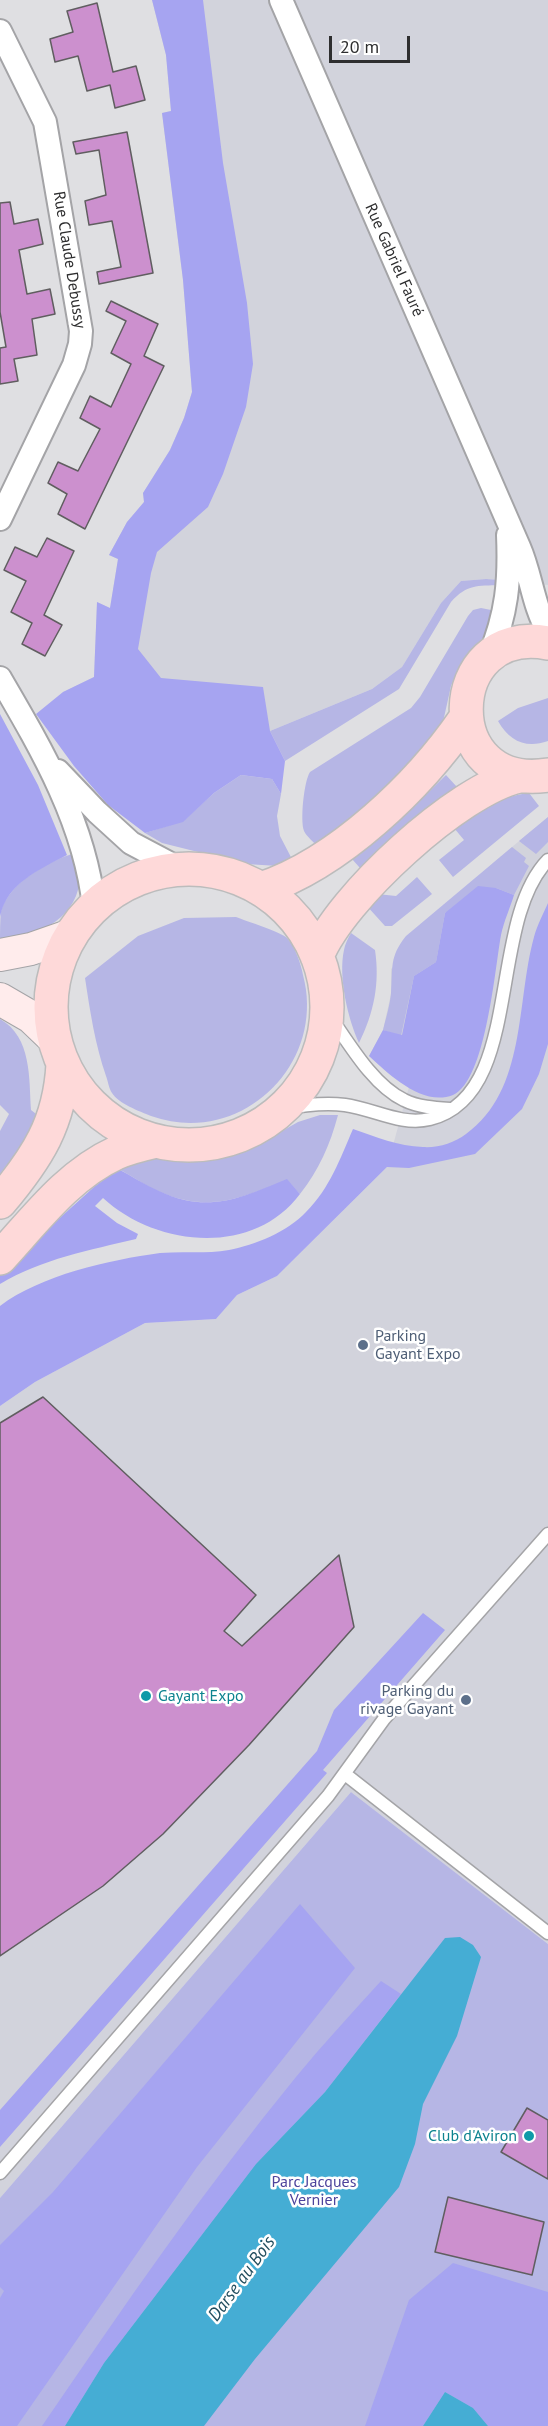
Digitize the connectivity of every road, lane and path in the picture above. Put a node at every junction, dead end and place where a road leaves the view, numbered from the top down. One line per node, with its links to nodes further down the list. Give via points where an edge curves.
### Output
1 (281, 0): 4 (street, Rue Gabriel Fauré)
2 (0, 31): 3 (street, Rue Claude Debussy, via 45,122 81,331 74,365)
3 (0, 519)
4 (507, 521): 5 (street, Rue Gabriel Fauré, via 526,562 537,607); 7 (street, Rue Gabriel Fauré, via 508,592 504,618)
5 (548, 631)
6 (548, 643): 7 (main road, via 516,643)
7 (489, 657): 9 (main road, via 471,680)
8 (0, 678): 10 (street)
9 (465, 719): 11 (main road, via 470,737 487,759 502,770); 14 (main road, via 426,769 379,815 319,861 289,879)
10 (45, 756): 13 (street, via 114,828 142,850); 15 (street, via 78,834)
11 (534, 776): 18 (main road, via 495,783 431,828 358,893 336,920)
12 (548, 860): 23 (lane, via 532,884 514,933 488,1062 471,1092)
13 (182, 870): 14 (main road, via 229,875); 15 (main road, via 141,878 116,890)
14 (261, 889): 18 (main road, via 294,918)
15 (94, 908): 16 (main road)
16 (71, 935): 17 (street); 21 (main road, via 54,978 51,1008)
17 (0, 955)
18 (317, 956): 20 (main road, via 325,983)
19 (0, 999): 21 (street, via 31,1017)
20 (327, 1012): 22 (main road, via 322,1043 311,1072); 23 (lane, via 360,1059 394,1094 417,1105)
21 (58, 1051): 24 (main road, via 86,1099); 25 (main road, via 59,1100 53,1123 28,1167)
22 (282, 1109): 23 (lane, via 339,1104 410,1121 432,1119); 24 (main road, via 257,1127 216,1142 186,1145)
23 (451, 1109)
24 (133, 1137): 26 (main road, via 119,1152 82,1173)
25 (0, 1202)
26 (0, 1258)
27 (548, 1534): 28 (lane, via 384,1719)
28 (345, 1774): 29 (lane); 30 (lane)
29 (548, 1933)
30 (0, 2174)

